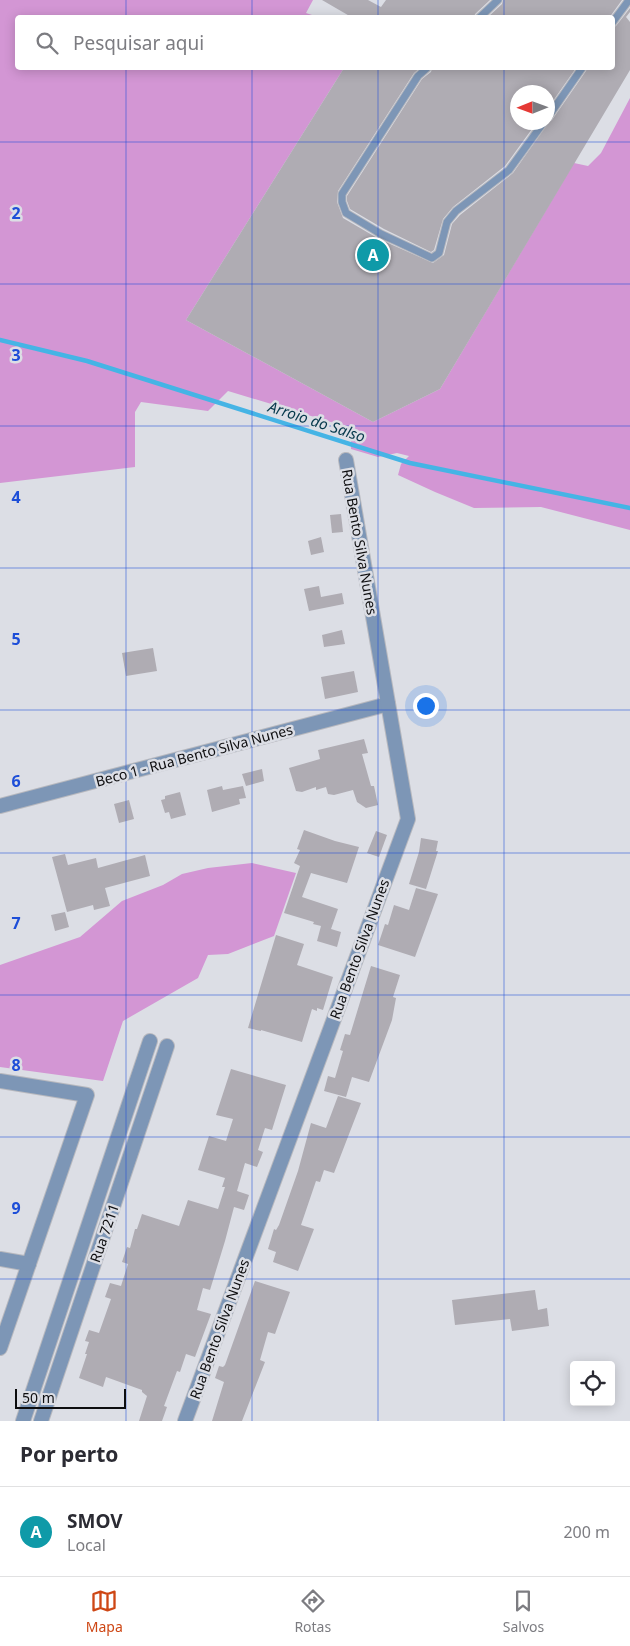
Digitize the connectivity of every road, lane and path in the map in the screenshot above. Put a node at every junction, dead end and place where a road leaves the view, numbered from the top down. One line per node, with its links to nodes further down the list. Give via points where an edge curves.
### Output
1 (498, 0): 3 (lane)
2 (629, 0): 4 (lane)
3 (482, 15)
4 (615, 19)
5 (425, 70): 8 (lane, via 342,194 346,213 381,234 432,258 439,253 447,222 456,211 509,170)
6 (581, 70): 7 (lane)
7 (555, 107)
8 (538, 130)
9 (346, 460): 10 (street, Rua Bento Silva Nunes)
10 (388, 704): 11 (street, Beco 1 - Rua Bento Silva Nunes); 20 (street, Rua Bento Silva Nunes, via 408,819)
11 (0, 806)
12 (150, 1041): 18 (street)
13 (167, 1046): 19 (street, Rua 7211)
14 (0, 1081): 16 (street, via 87,1095)
15 (0, 1259): 16 (street)
16 (29, 1264): 17 (street)
17 (0, 1348)
18 (23, 1421)
19 (41, 1421)
20 (185, 1421)

